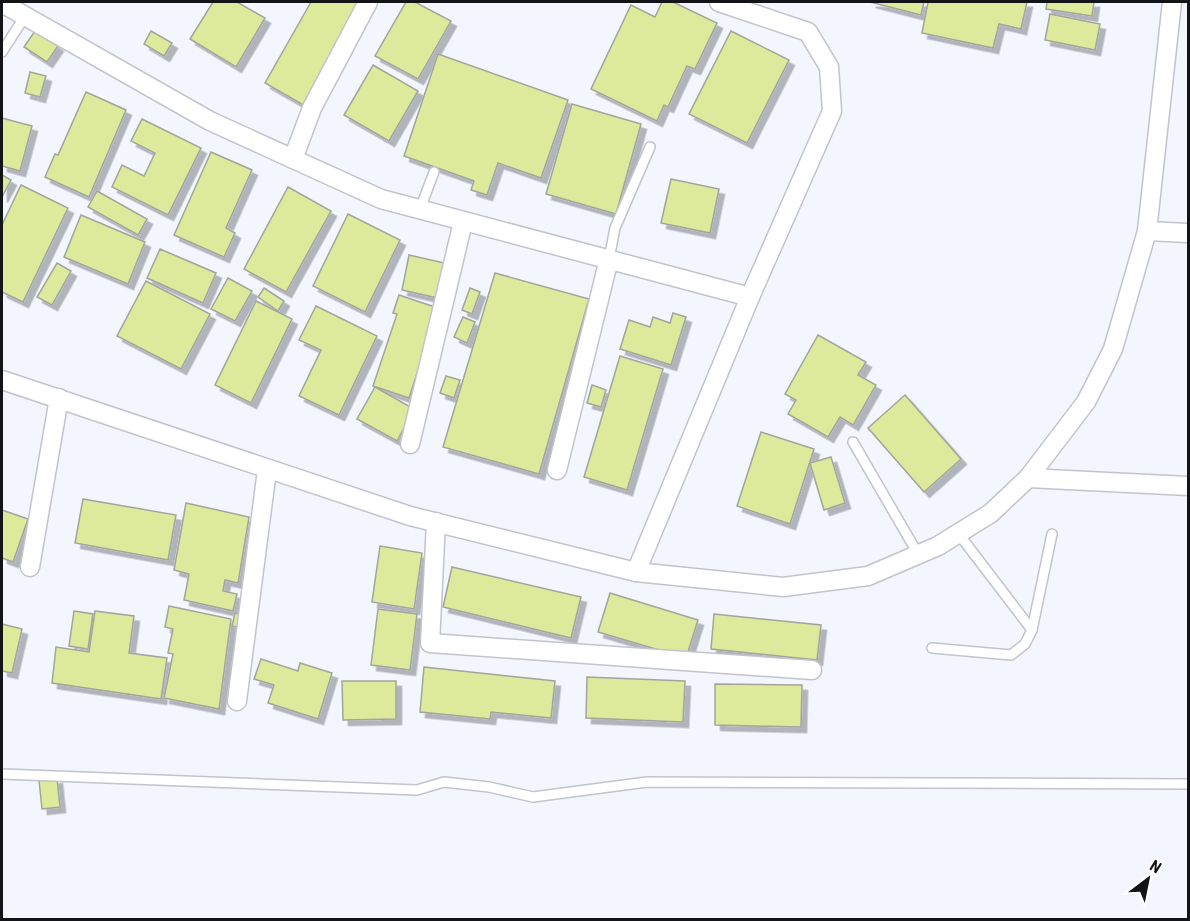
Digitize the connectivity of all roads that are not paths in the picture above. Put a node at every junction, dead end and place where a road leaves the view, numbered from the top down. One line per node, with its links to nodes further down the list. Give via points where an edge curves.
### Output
1 (368, 2): 8 (street, via 312,108)
2 (719, 2): 15 (street, via 808,32 829,67 832,111)
3 (1172, 2): 12 (street)
4 (2, 3): 5 (street)
5 (25, 16): 6 (lane); 8 (street, via 210,121)
6 (2, 52)
7 (650, 147): 14 (lane, via 615,228)
8 (294, 159): 10 (street, via 381,199)
9 (434, 172): 10 (lane)
10 (420, 209): 11 (street)
11 (463, 222): 14 (street); 19 (street)
12 (1147, 231): 13 (street); 22 (street, via 1113,349 1086,402)
13 (1188, 233)
14 (609, 259): 15 (street); 21 (street)
15 (750, 297): 29 (street)
16 (2, 380): 17 (street)
17 (59, 398): 20 (street); 28 (street)
18 (853, 442): 27 (lane)
19 (410, 444)
20 (267, 470): 24 (street); 33 (street)
21 (557, 470)
22 (1028, 478): 23 (street); 25 (street, via 991,513)
23 (1188, 486)
24 (436, 522): 29 (street); 32 (street, via 430,643)
25 (958, 533): 27 (street); 30 (lane)
26 (1052, 534): 30 (lane)
27 (918, 554): 29 (street, via 868,576 783,587)
28 (30, 567)
29 (636, 572)
30 (1032, 630): 31 (lane, via 1025,644 1011,655)
31 (932, 648)
32 (812, 670)
33 (237, 701)
34 (2, 774): 35 (lane, via 417,790 444,782 533,797 647,782)
35 (1188, 784)

